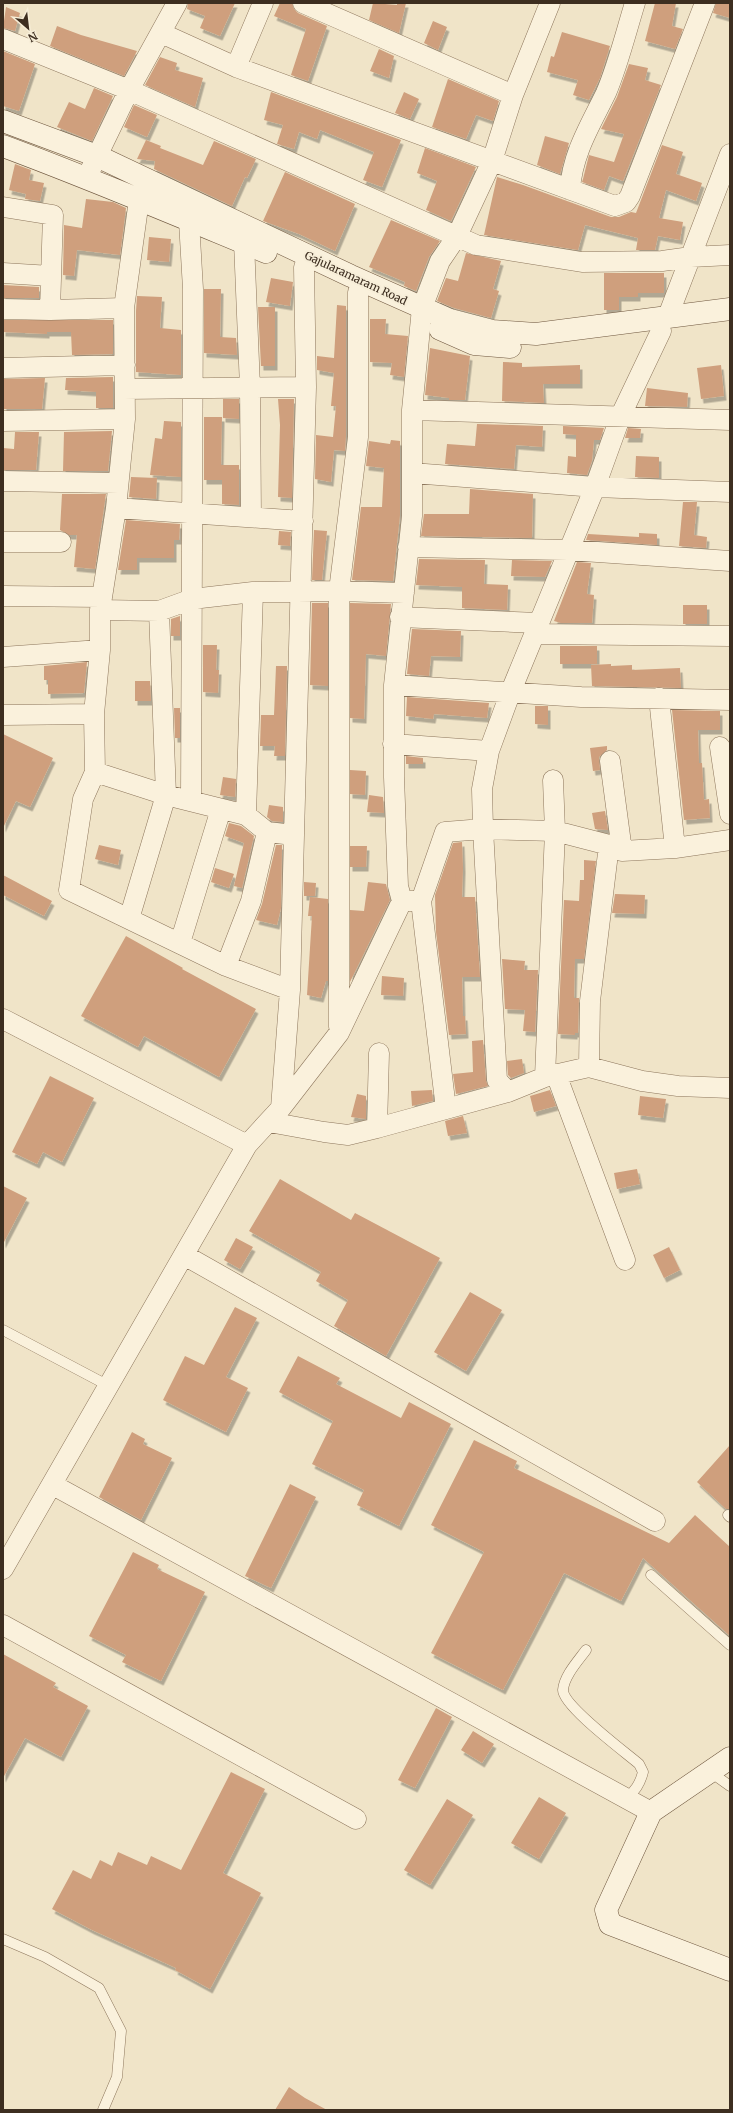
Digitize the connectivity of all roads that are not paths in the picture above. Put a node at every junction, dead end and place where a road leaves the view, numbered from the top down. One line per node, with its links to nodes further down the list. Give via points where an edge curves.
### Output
1 (177, 3): 7 (street)
2 (262, 3): 9 (street)
3 (303, 3): 11 (street)
4 (550, 3): 11 (street)
5 (635, 3): 19 (street, via 606,92 585,132)
6 (705, 3): 19 (street, via 626,202 615,206)
7 (161, 33): 9 (street); 10 (street)
8 (3, 39): 10 (street)
9 (236, 67): 16 (street)
10 (129, 90): 15 (street); 23 (street)
11 (513, 95): 16 (street)
12 (3, 121): 15 (main road, Gajularamaram Road)
13 (3, 146): 17 (main road, Gajularamaram Road)
14 (730, 154): 18 (street)
15 (97, 156): 17 (street); 35 (main road, Gajularamaram Road)
16 (492, 161): 19 (street); 23 (street)
17 (87, 177): 20 (main road, Gajularamaram Road)
18 (723, 189): 26 (street)
19 (570, 190)
20 (139, 200): 22 (main road, Gajularamaram Road); 31 (street)
21 (3, 207): 29 (street, via 53,215)
22 (188, 221): 24 (main road, Gajularamaram Road); 42 (street, via 193,289)
23 (457, 236): 26 (street, via 476,245 582,262); 35 (street, via 440,261)
24 (244, 242): 27 (main road, Gajularamaram Road); 40 (street)
25 (730, 255): 26 (street)
26 (691, 257): 36 (street)
27 (304, 267): 30 (main road, Gajularamaram Road); 41 (street)
28 (3, 273): 29 (street)
29 (51, 276): 34 (street)
30 (358, 292): 35 (main road, Gajularamaram Road); 63 (street, via 358,437)
31 (124, 308): 34 (street); 38 (street)
32 (3, 309): 34 (street)
33 (730, 309): 36 (main road, Gajularamaram Road)
34 (50, 310)
35 (421, 315): 36 (main road, Gajularamaram Road, via 474,344 506,347 548,347); 44 (street)
36 (665, 323): 37 (main road, Gajularamaram Road); 45 (street)
37 (730, 324)
38 (125, 365): 39 (street); 43 (street)
39 (3, 368)
40 (250, 387): 41 (street); 42 (street); 56 (street)
41 (306, 387): 57 (street)
42 (193, 388): 43 (street); 55 (street)
43 (125, 389): 46 (street)
44 (412, 410): 45 (street); 49 (street)
45 (621, 415): 47 (street); 52 (street)
46 (125, 419): 48 (street); 51 (street)
47 (730, 420)
48 (3, 421)
49 (412, 473): 52 (street); 60 (street, via 412,516)
50 (3, 481): 51 (street)
51 (118, 483): 54 (street)
52 (595, 487): 53 (street); 61 (street)
53 (730, 492)
54 (116, 508): 55 (street); 69 (street)
55 (191, 512): 56 (street); 68 (street)
56 (251, 517): 57 (street)
57 (303, 521): 65 (street)
58 (3, 542): 59 (street)
59 (61, 542)
60 (408, 547): 61 (street); 66 (street)
61 (568, 550): 62 (street); 72 (street)
62 (730, 561)
63 (339, 591): 65 (street); 66 (street); 106 (street)
64 (253, 592): 65 (street); 68 (street); 92 (street)
65 (301, 592): 96 (street)
66 (404, 593): 71 (street)
67 (3, 596): 69 (street)
68 (192, 599): 70 (street); 89 (street)
69 (101, 604): 70 (street); 74 (street)
70 (159, 611): 88 (street)
71 (400, 617): 72 (street); 76 (street)
72 (536, 628): 73 (street); 77 (street)
73 (730, 636)
74 (100, 650): 75 (street); 80 (street)
75 (3, 657)
76 (394, 685): 77 (street); 82 (street)
77 (510, 691): 78 (street, via 581,697); 84 (street)
78 (659, 698): 79 (street); 99 (street)
79 (730, 700)
80 (94, 714): 81 (street); 86 (street)
81 (3, 715)
82 (393, 744): 84 (street); 100 (street, via 398,886)
83 (720, 747): 91 (street)
84 (489, 752): 93 (street, via 482,789)
85 (610, 761): 98 (street)
86 (95, 772): 88 (street); 101 (street, via 83,799 69,890)
87 (553, 780): 94 (street)
88 (166, 795): 89 (street); 101 (street)
89 (191, 801): 90 (street)
90 (221, 809): 92 (street); 102 (street)
91 (730, 814)
92 (246, 815): 95 (street)
93 (483, 829): 94 (street); 100 (street, via 445,832); 111 (street, via 497,1080)
94 (555, 831): 98 (street); 109 (street)
95 (267, 832): 96 (street); 103 (street, via 251,901)
96 (294, 835): 104 (street)
97 (730, 840): 99 (street)
98 (615, 848): 99 (street); 108 (street, via 590,1001)
99 (675, 848)
100 (412, 901): 106 (street); 112 (street)
101 (129, 919): 102 (street)
102 (180, 943): 103 (street)
103 (226, 966): 104 (street)
104 (290, 990): 113 (street)
105 (3, 1019): 115 (street)
106 (339, 1033): 113 (street)
107 (379, 1053): 114 (street)
108 (589, 1067): 109 (street); 110 (street, via 642,1081 678,1086)
109 (550, 1075): 111 (street); 117 (street)
110 (730, 1088)
111 (508, 1092): 112 (street)
112 (446, 1109): 114 (street)
113 (275, 1115): 114 (street, via 324,1132 348,1135); 115 (street)
114 (377, 1128)
115 (247, 1145): 116 (street)
116 (184, 1256): 119 (street); 121 (street)
117 (625, 1260)
118 (3, 1330): 119 (lane)
119 (110, 1386): 120 (street)
120 (53, 1485): 122 (street); 130 (street)
121 (655, 1522)
122 (3, 1569)
123 (651, 1575): 125 (lane)
124 (3, 1625): 132 (street)
125 (730, 1645)
126 (586, 1650): 130 (lane, via 565,1681 563,1691 571,1707 639,1764 643,1772 641,1780 636,1790)
127 (730, 1758): 128 (main road)
128 (709, 1771): 129 (lane); 131 (main road)
129 (730, 1786)
130 (626, 1799): 131 (street)
131 (651, 1812): 134 (main road, via 606,1910 610,1924)
132 (356, 1819)
133 (3, 1939): 135 (lane, via 44,1957 99,1988 121,2031 117,2077)
134 (730, 1970)
135 (103, 2110)

